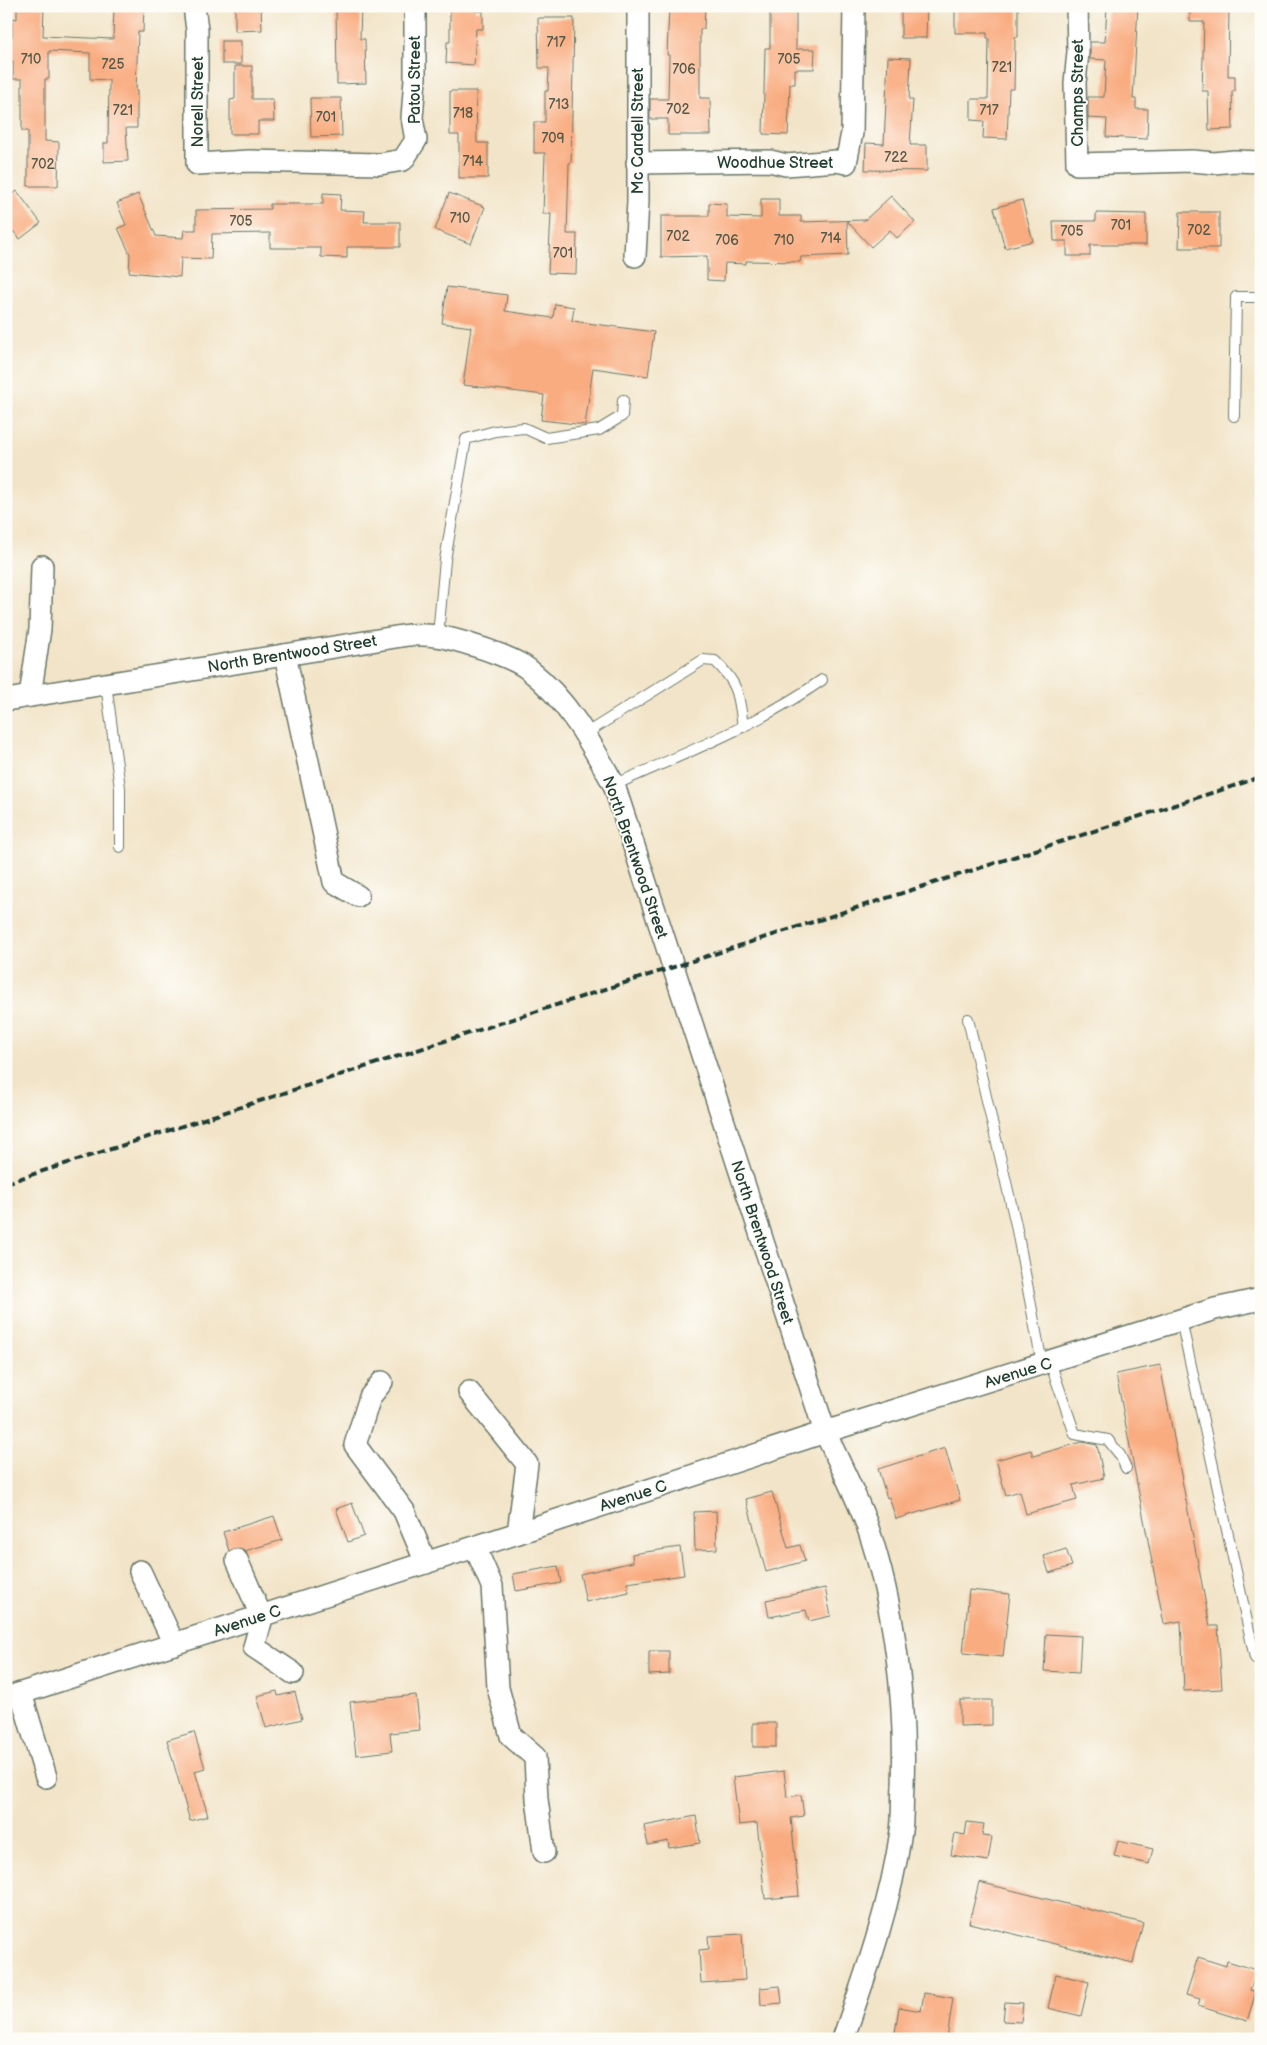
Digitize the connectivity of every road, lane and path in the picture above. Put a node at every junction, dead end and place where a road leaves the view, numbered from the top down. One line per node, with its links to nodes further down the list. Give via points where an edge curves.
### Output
1 (194, 6): 6 (street, Norell Street, via 197,30 197,164)
2 (415, 6): 6 (street, Patou Street, via 412,118 416,140 403,160 380,164)
3 (638, 6): 8 (street, Mc Cardell Street)
4 (854, 6): 8 (street, Woodhue Street, via 852,133 846,163)
5 (1077, 6): 7 (street, Champs Street, via 1077,164)
6 (322, 162)
7 (1261, 162)
8 (638, 163): 9 (street, Mc Cardell Street)
9 (635, 256)
10 (1261, 297): 12 (lane, via 1236,297)
11 (623, 400): 14 (lane, via 622,416 599,430 546,438 524,428 495,431 466,440 445,560)
12 (1234, 416)
13 (42, 566): 18 (street, via 40,629)
14 (438, 634): 15 (street, North Brentwood Street, via 408,635); 21 (street, North Brentwood Street, via 482,648 527,668 564,704)
15 (285, 654): 17 (street, North Brentwood Street); 24 (street, via 334,882)
16 (822, 680): 20 (lane, via 791,702)
17 (106, 684): 18 (street, North Brentwood Street); 23 (lane, via 120,788)
18 (30, 696): 19 (street, North Brentwood Street)
19 (6, 700)
20 (743, 726): 21 (lane, via 733,681 715,661 703,660); 22 (lane)
21 (585, 734): 22 (street, North Brentwood Street)
22 (614, 785): 31 (street, North Brentwood Street)
23 (120, 846)
24 (358, 896)
25 (968, 1019): 28 (lane)
26 (1261, 1299): 27 (street, Avenue C)
27 (1180, 1320): 28 (street, Avenue C); 40 (lane)
28 (1046, 1363): 31 (street, Avenue C); 32 (lane, via 1075,1434 1108,1440)
29 (382, 1382): 36 (street, via 370,1397 355,1445 404,1511)
30 (469, 1392): 33 (street, via 527,1464)
31 (825, 1432): 33 (street, Avenue C); 45 (street, North Brentwood Street, via 866,1524 883,1579 902,1700 904,1764 901,1830 888,1897 870,1964)
32 (1126, 1468)
33 (518, 1533): 34 (street, Avenue C)
34 (475, 1547): 36 (street, Avenue C); 44 (street, via 492,1586 498,1688 511,1736 534,1758)
35 (237, 1560): 38 (street)
36 (426, 1563): 38 (street, Avenue C)
37 (140, 1571): 39 (street)
38 (260, 1615): 39 (street, Avenue C); 41 (street, via 262,1618 254,1646)
39 (174, 1644): 42 (street, Avenue C)
40 (1255, 1658)
41 (292, 1673)
42 (14, 1696): 43 (street)
43 (46, 1777)
44 (544, 1852)
45 (843, 2039)

